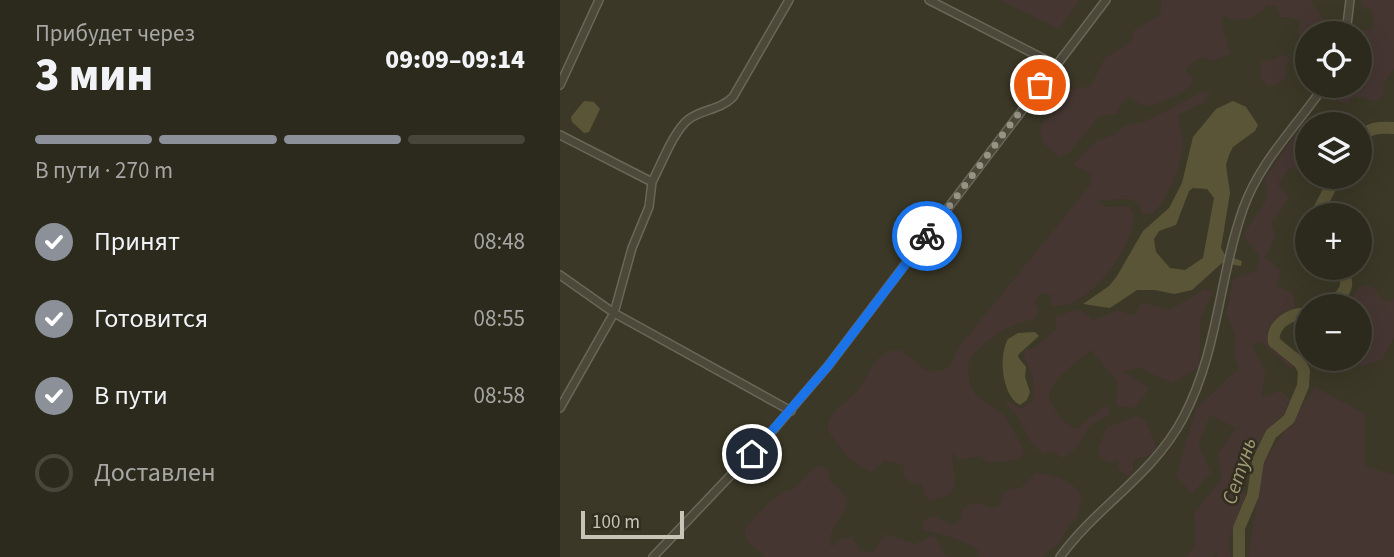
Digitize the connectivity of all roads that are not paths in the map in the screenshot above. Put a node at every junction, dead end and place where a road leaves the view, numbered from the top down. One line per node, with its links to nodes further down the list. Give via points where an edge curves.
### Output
1 (599, 0): 8 (street)
2 (789, 0): 11 (street, via 733,97 683,125)
3 (929, 0): 7 (street)
4 (1105, 0): 7 (street)
5 (1350, 0): 6 (street)
6 (1347, 21)
7 (1056, 65): 15 (street)
8 (560, 85)
9 (1315, 98): 17 (street, via 1253,184 1231,250 1209,357 1171,439)
10 (560, 135): 11 (street)
11 (652, 182): 13 (street, via 649,207)
12 (560, 275): 13 (street)
13 (614, 313): 14 (street); 15 (street)
14 (560, 408)
15 (791, 411): 16 (street)
16 (653, 557)
17 (1060, 557)

